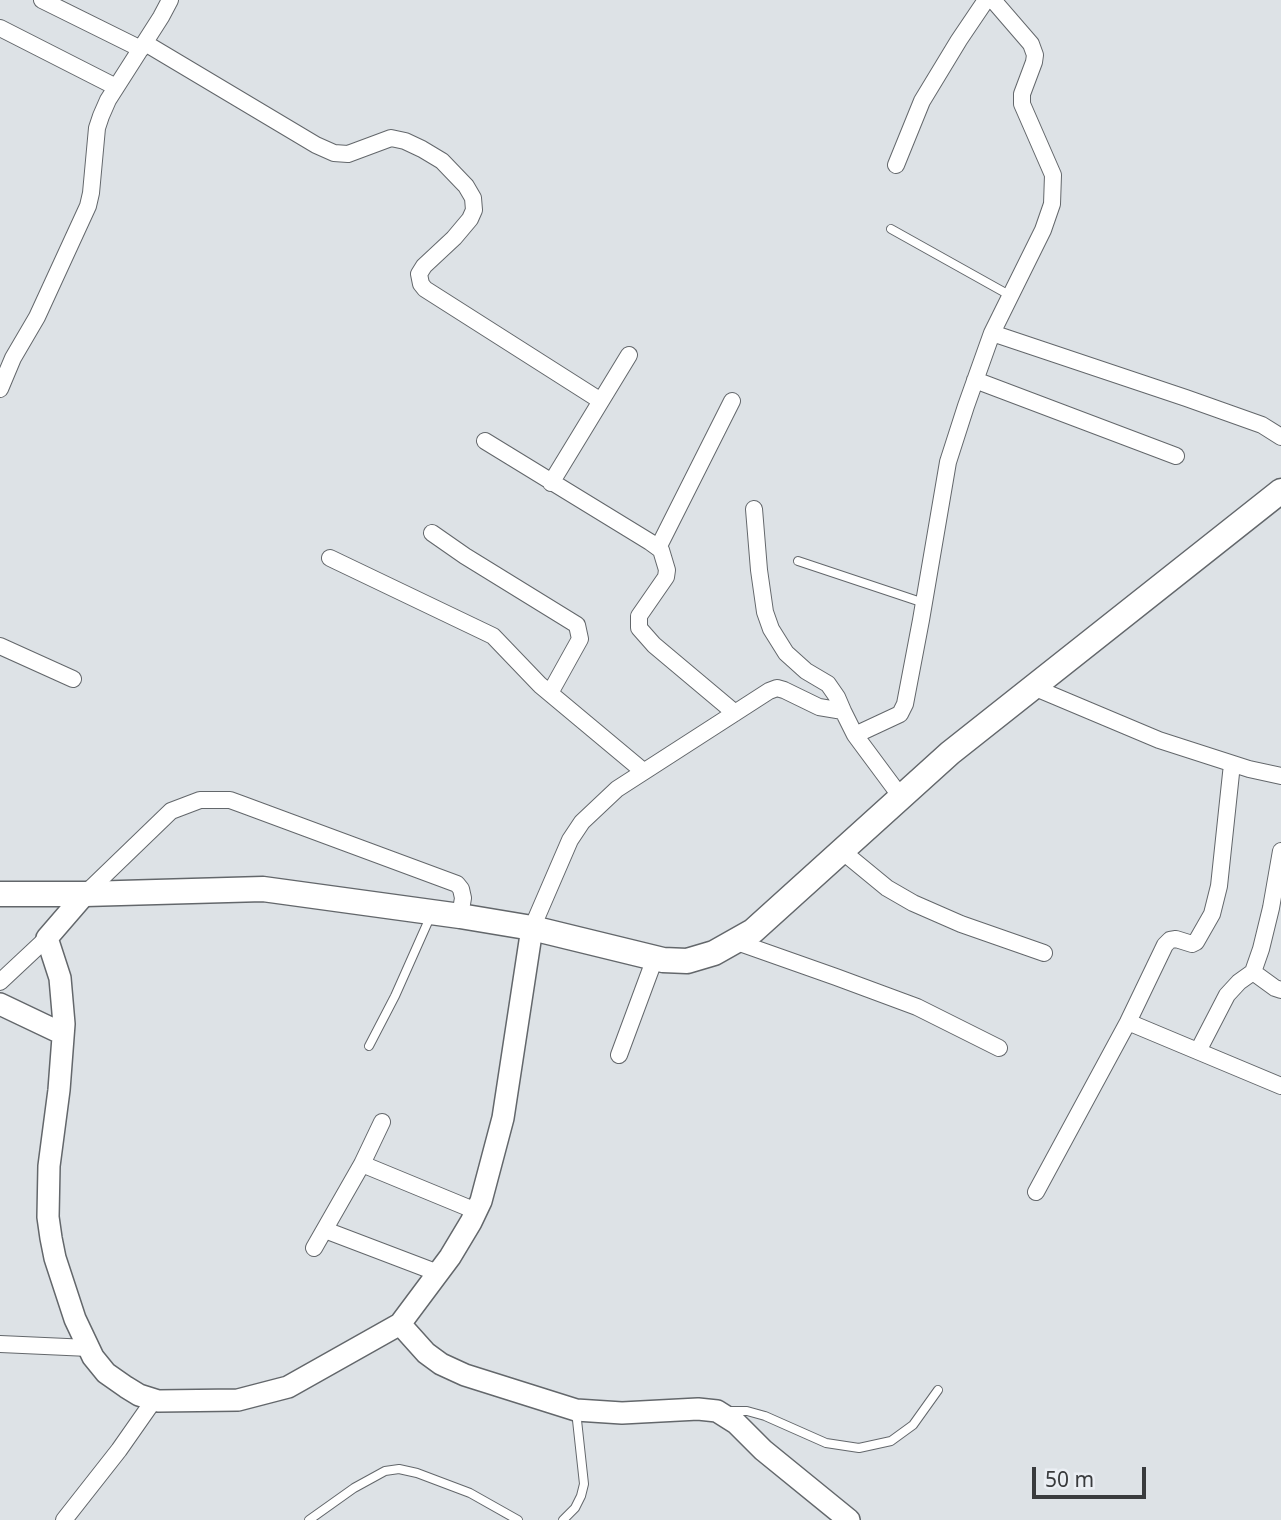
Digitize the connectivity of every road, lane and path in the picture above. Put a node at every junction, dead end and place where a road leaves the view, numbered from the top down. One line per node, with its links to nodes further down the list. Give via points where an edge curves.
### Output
1 (42, 0): 6 (street)
2 (986, 0): 8 (street, via 922,101)
3 (993, 0): 10 (street, via 1035,55 1022,104 1052,175 1052,204)
4 (164, 2): 6 (street)
5 (0, 28): 7 (street)
6 (143, 46): 7 (street); 15 (street, via 334,153 348,154 391,138 442,161 466,186 474,209 454,238 424,266 419,274 421,284)
7 (116, 87): 14 (street, via 97,128 88,206)
8 (896, 165)
9 (891, 229): 10 (lane)
10 (1011, 296): 11 (street)
11 (992, 334): 13 (street); 17 (street, via 1262,425)
12 (629, 355): 15 (street)
13 (975, 380): 19 (street); 27 (street, via 948,462)
14 (0, 389)
15 (601, 401): 20 (street)
16 (732, 401): 24 (street)
17 (1281, 437)
18 (485, 441): 20 (street)
19 (1176, 456)
20 (551, 483): 24 (street)
21 (1281, 491): 30 (main road)
22 (754, 509): 32 (street, via 760,581 771,629 786,653 828,684)
23 (432, 533): 31 (street, via 577,625 580,639)
24 (658, 548): 33 (street, via 666,577 639,616 639,628)
25 (330, 558): 31 (street, via 493,636)
26 (798, 561): 27 (lane)
27 (924, 603): 34 (street, via 900,714)
28 (0, 646): 29 (street)
29 (73, 679)
30 (1033, 687): 35 (street, via 1159,740); 38 (main road)
31 (550, 693): 36 (street)
32 (842, 711): 33 (street, via 819,707 777,688); 34 (street)
33 (735, 713): 36 (street)
34 (855, 735): 38 (street)
35 (1232, 764): 37 (street); 55 (street, via 1212,914 1196,942 1176,939 1165,945)
36 (643, 771): 46 (street, via 582,822)
37 (1281, 776)
38 (901, 797): 39 (main road)
39 (842, 851): 48 (main road, via 753,931); 49 (street, via 913,903)
40 (1280, 860): 43 (street)
41 (0, 894): 42 (main road)
42 (85, 894): 44 (main road, via 263,889); 45 (street, via 171,811 200,800 230,800 457,884 463,898); 47 (street)
43 (1276, 909): 51 (street)
44 (433, 912): 45 (main road); 57 (lane)
45 (460, 916): 46 (main road)
46 (532, 928): 50 (main road); 65 (street, via 503,1118)
47 (47, 939): 52 (street); 56 (street, via 60,978)
48 (734, 941): 50 (main road, via 687,961); 58 (street, via 916,1007)
49 (1044, 953)
50 (655, 958): 60 (street)
51 (1253, 972): 53 (street); 59 (street, via 1227,995)
52 (0, 982)
53 (1281, 990)
54 (0, 1004): 56 (street)
55 (1128, 1022): 59 (street); 64 (street)
56 (63, 1034): 71 (street, via 48,1217 55,1258)
57 (369, 1046)
58 (999, 1048)
59 (1198, 1051): 61 (street)
60 (619, 1055)
61 (1281, 1086)
62 (383, 1122): 63 (street)
63 (362, 1164): 65 (street); 66 (street)
64 (1036, 1192)
65 (476, 1211): 68 (street)
66 (325, 1230): 67 (street); 68 (street)
67 (314, 1248)
68 (438, 1273): 69 (street)
69 (400, 1324): 73 (street, via 288,1387 238,1400); 74 (street, via 441,1364)
70 (0, 1344): 71 (street)
71 (89, 1348): 73 (street, via 106,1373)
72 (938, 1390): 75 (lane, via 913,1425 891,1441 859,1448 826,1443 747,1411)
73 (154, 1400): 76 (street)
74 (576, 1410): 75 (street); 79 (lane, via 584,1484 575,1508)
75 (717, 1411): 80 (street)
76 (64, 1520)
77 (309, 1520): 78 (lane, via 354,1488 385,1471 399,1469 470,1493)
78 (518, 1520)
79 (563, 1520)
80 (849, 1520)

